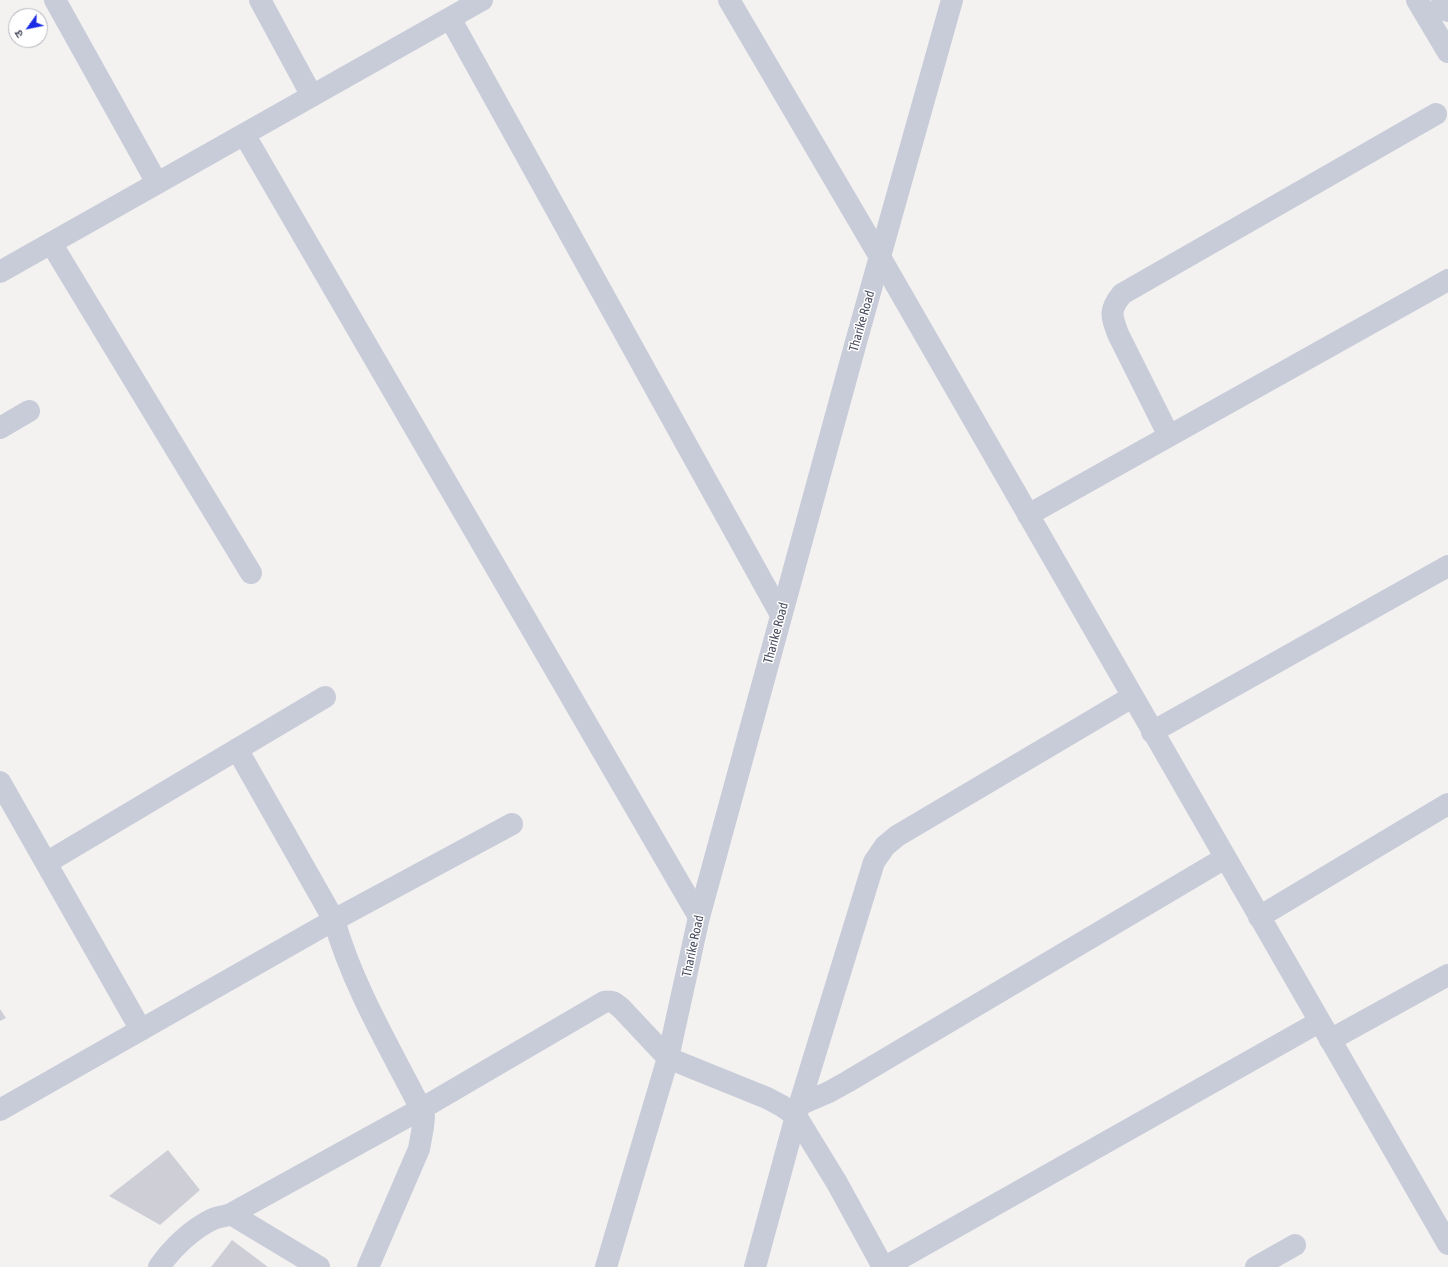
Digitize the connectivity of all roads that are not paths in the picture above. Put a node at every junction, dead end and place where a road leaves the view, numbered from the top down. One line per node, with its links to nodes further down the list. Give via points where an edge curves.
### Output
1 (55, 0): 14 (street)
2 (260, 0): 11 (street)
3 (729, 0): 16 (street)
4 (952, 0): 16 (street, Tharike Road)
5 (1417, 0): 10 (street)
6 (1442, 0): 8 (street)
7 (479, 1): 9 (street)
8 (1448, 11)
9 (450, 18): 11 (street); 25 (street)
10 (1448, 52)
11 (312, 96): 13 (street)
12 (1436, 114): 21 (street, via 1122,294 1114,304 1112,318)
13 (244, 134): 14 (street); 35 (street)
14 (157, 183): 15 (street)
15 (51, 243): 17 (street); 24 (street)
16 (880, 257): 22 (street); 25 (street, Tharike Road)
17 (0, 272)
18 (1448, 280): 21 (street)
19 (29, 411): 20 (street)
20 (0, 428)
21 (1169, 436): 22 (street)
22 (1028, 515): 27 (street)
23 (1448, 566): 28 (street)
24 (251, 573)
25 (781, 614): 35 (street, Tharike Road)
26 (325, 697): 29 (street)
27 (1132, 697): 28 (street); 44 (street, via 897,836 878,854 871,869)
28 (1152, 732): 33 (street)
29 (236, 749): 34 (street); 37 (street)
30 (0, 782): 34 (street)
31 (1448, 804): 36 (street)
32 (512, 824): 37 (street)
33 (1225, 858): 36 (street); 44 (street)
34 (46, 863): 39 (street)
35 (699, 917): 41 (street, Tharike Road)
36 (1258, 917): 40 (street)
37 (334, 920): 39 (street); 42 (street, via 354,978)
38 (1448, 975): 40 (street)
39 (142, 1030): 43 (street)
40 (1324, 1031): 47 (street); 53 (street)
41 (668, 1058): 42 (street, via 621,1008 610,1001 604,1002); 44 (street, via 782,1106); 51 (street, Tharike Road)
42 (421, 1109): 45 (street); 50 (street, via 424,1122 419,1149)
43 (0, 1110)
44 (798, 1110): 52 (street); 53 (street)
45 (231, 1214): 48 (street, via 214,1219 192,1232); 49 (street)
46 (1295, 1244): 54 (street)
47 (1448, 1244)
48 (159, 1267)
49 (319, 1267)
50 (368, 1267)
51 (606, 1267)
52 (755, 1267)
53 (884, 1267)
54 (1256, 1267)

